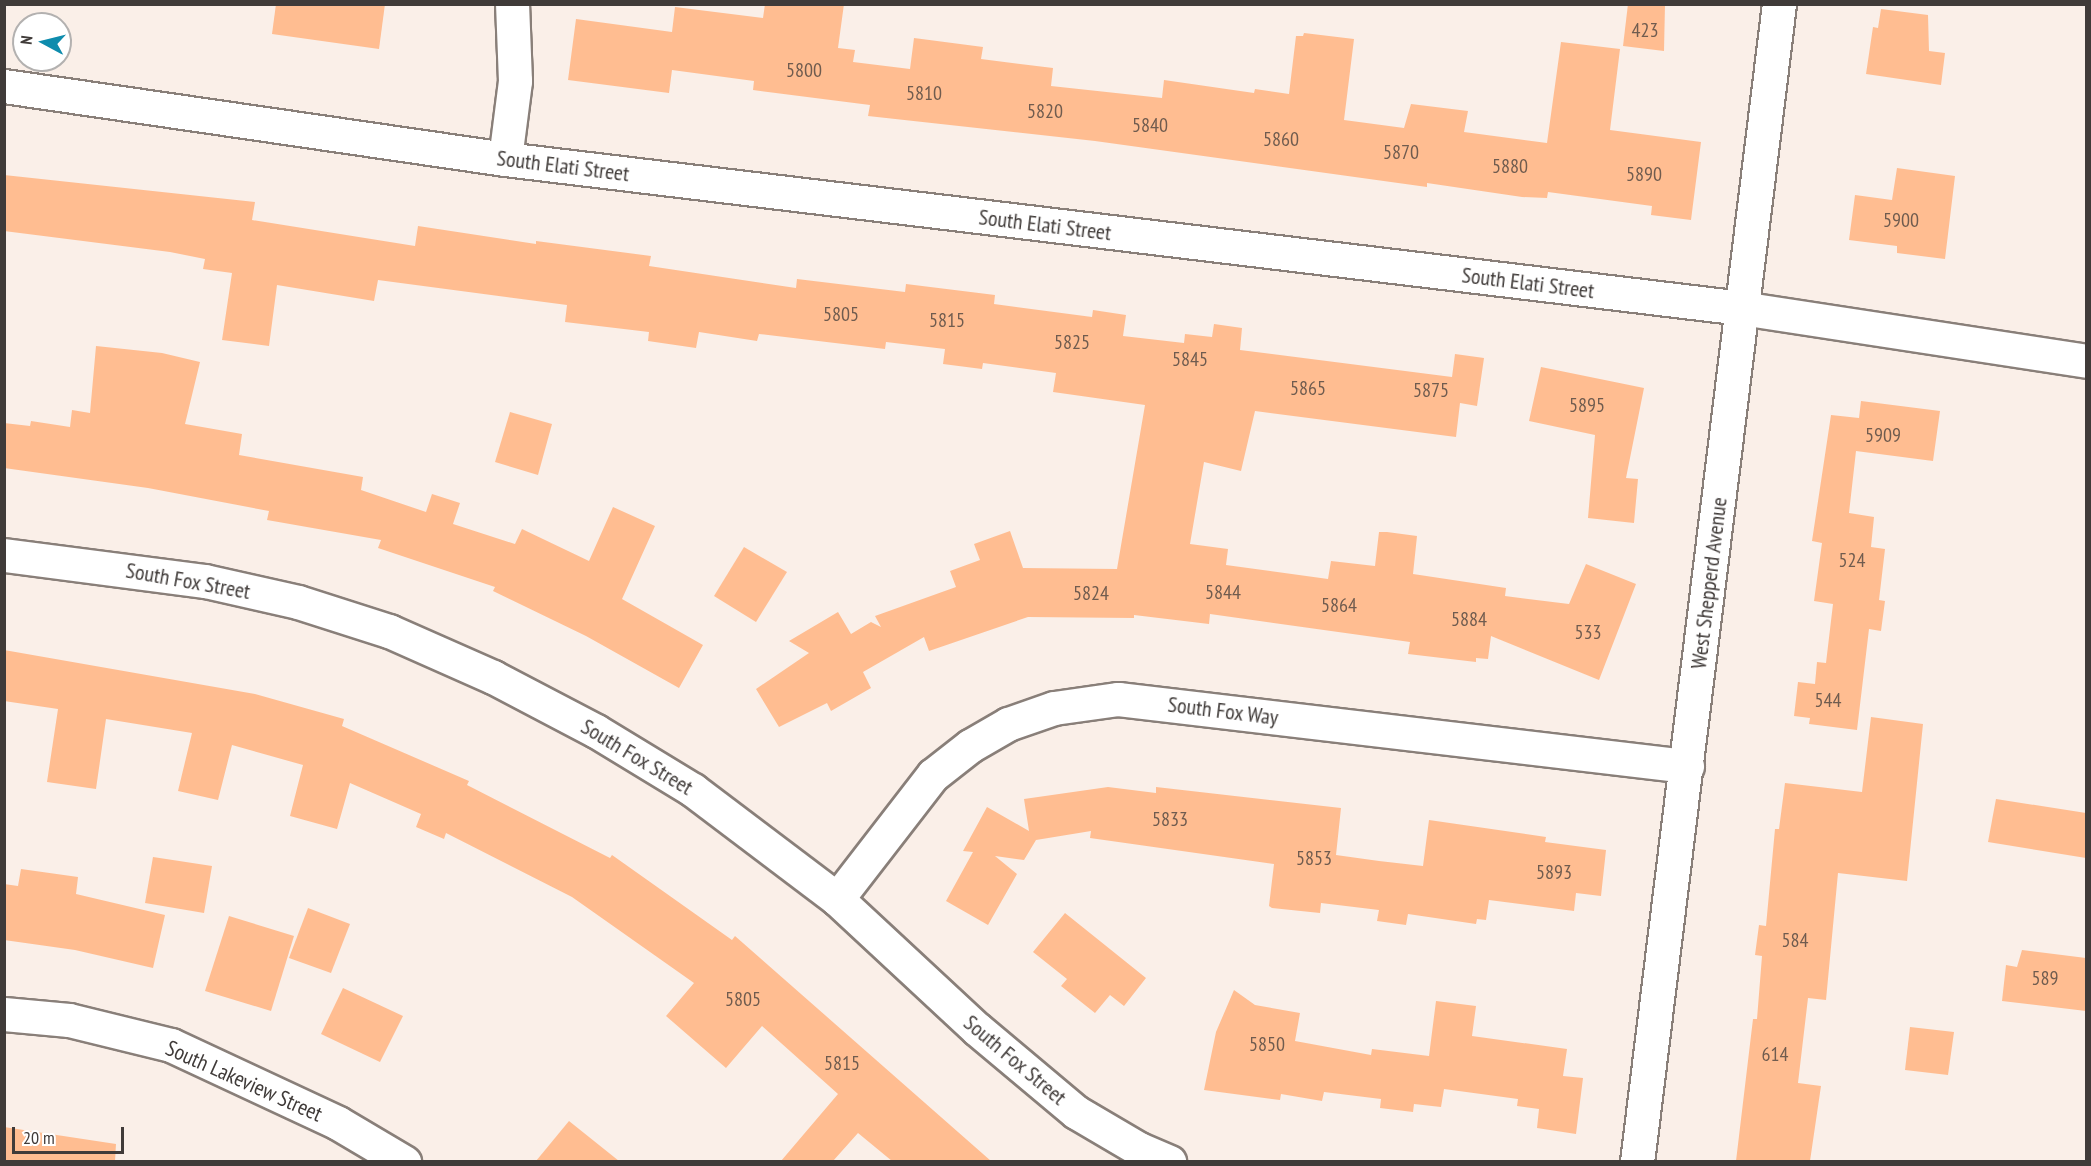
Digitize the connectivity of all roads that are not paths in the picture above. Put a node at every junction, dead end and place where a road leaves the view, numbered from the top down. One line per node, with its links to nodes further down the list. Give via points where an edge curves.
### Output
1 (512, 4): 4 (street, via 515,81)
2 (1779, 4): 5 (street, West Shepperd Avenue)
3 (4, 86): 4 (street, South Elati Street)
4 (505, 159): 5 (street, South Elati Street)
5 (1742, 308): 6 (street, South Elati Street); 8 (street, West Shepperd Avenue)
6 (2086, 361)
7 (4, 555): 9 (street, South Fox Street, via 205,580 298,602 389,632 494,676 596,731 693,790)
8 (1687, 766): 9 (street, South Fox Way, via 1118,699 1065,706 1008,724 970,746 933,775); 13 (street, West Shepperd Avenue)
9 (837, 899): 12 (street, South Fox Street, via 977,1029 1076,1112 1138,1149)
10 (4, 1014): 11 (street, South Lakeview Street, via 69,1020 171,1045 338,1123)
11 (404, 1161)
12 (1169, 1161)
13 (1637, 1161)

